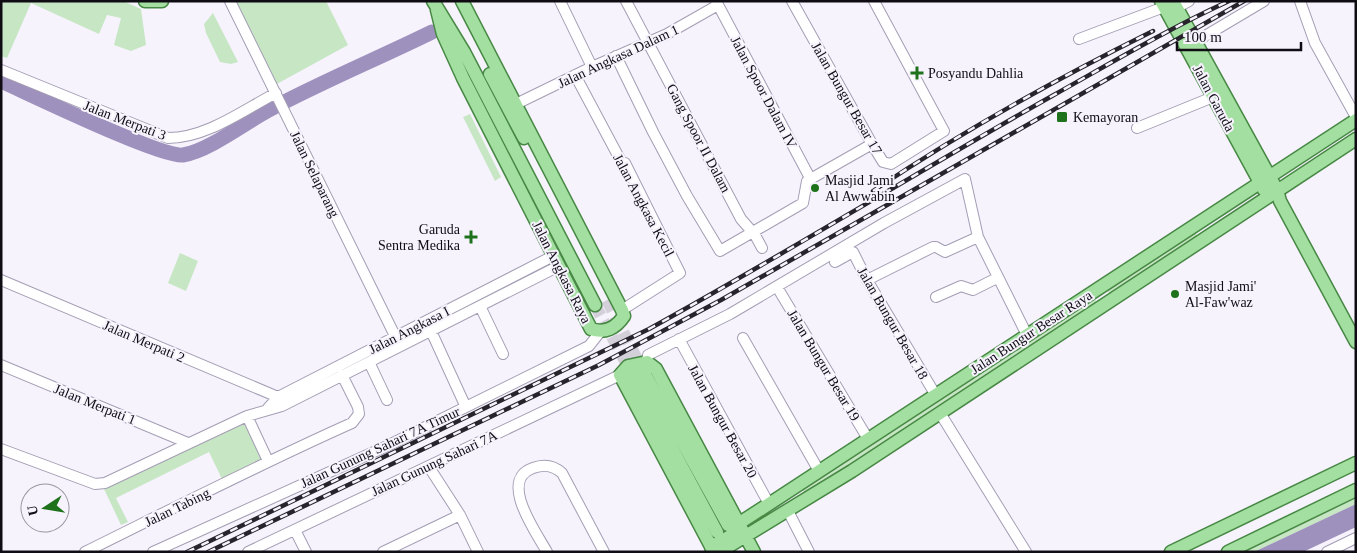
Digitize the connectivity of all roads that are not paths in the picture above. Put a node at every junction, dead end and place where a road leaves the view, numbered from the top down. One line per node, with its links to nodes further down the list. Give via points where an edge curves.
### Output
1 (145, 1): 2 (main road)
2 (162, 1)
3 (230, 1): 24 (street, Jalan Selaparang)
4 (462, 1): 15 (main road, Jalan Angkasa Raya)
5 (560, 1): 20 (street)
6 (626, 1): 17 (street, Gang Spoor II Dalam)
7 (792, 1): 30 (street, Jalan Bungur Besar 17)
8 (874, 1): 30 (street, Jalan Bungur Besar 17, via 944,131 891,164 883,162)
9 (1189, 1): 13 (street)
10 (1264, 1): 18 (street)
11 (1300, 1): 26 (street, via 1315,43)
12 (717, 2): 17 (street, Jalan Angkasa Dalam 1); 31 (street, Jalan Spoor Dalam IV)
13 (1169, 4): 16 (street); 18 (main road, Jalan Garuda); 23 (main road, Jalan Garuda)
14 (435, 6): 15 (main road, Jalan Angkasa Raya, via 464,52 601,302 481,57); 39 (main road, Jalan Angkasa Raya, via 447,44 463,78)
15 (469, 16): 25 (main road, Jalan Angkasa Raya)
16 (1079, 39)
17 (647, 42): 19 (street, Jalan Angkasa Dalam 1); 35 (street, Gang Spoor II Dalam)
18 (1195, 42): 32 (main road, Jalan Garuda)
19 (616, 56): 20 (street, Jalan Angkasa Dalam 1); 35 (street, via 652,132 719,251)
20 (592, 67): 22 (street, Jalan Angkasa Dalam 1)
21 (1, 70): 24 (street, Jalan Merpati 3, via 168,138 187,137)
22 (575, 75): 25 (street, Jalan Angkasa Dalam 1); 47 (street, Jalan Angkasa Kecil, via 623,165 625,163 680,273)
23 (1213, 96): 27 (street); 32 (main road, Jalan Garuda)
24 (280, 102): 53 (street, Jalan Selaparang)
25 (516, 104): 47 (main road, Jalan Angkasa Raya)
26 (1356, 118): 28 (main road, Jalan Bungur Besar Raya)
27 (1137, 128)
28 (1339, 132): 29 (main road); 32 (main road, Jalan Bungur Besar Raya)
29 (1351, 142): 33 (main road, Jalan Bungur Besar Raya)
30 (872, 144): 31 (street)
31 (810, 178): 35 (street, via 806,183 803,203)
32 (1265, 180): 33 (main road, Jalan Garuda); 34 (main road, Jalan Bungur Besar Raya)
33 (1275, 195): 36 (main road, Jalan Bungur Besar Raya); 54 (main road, Jalan Garuda)
34 (1199, 222): 36 (main road); 50 (main road, Jalan Bungur Besar Raya)
35 (751, 233): 38 (street, Gang Spoor II Dalam)
36 (1208, 235): 64 (main road, Jalan Bungur Besar Raya)
37 (978, 237): 41 (street); 43 (street, via 945,252 933,247); 52 (street, via 965,179 730,314)
38 (762, 248)
39 (556, 261): 46 (street, Jalan Angkasa I); 49 (main road, Jalan Angkasa Raya, via 591,329); 53 (street, Jalan Angkasa I)
40 (836, 262): 43 (street, Jalan Bungur Besar 18, via 852,252)
41 (997, 278): 45 (street, via 973,290 961,286); 50 (street)
42 (1, 280): 62 (street, Jalan Merpati 2)
43 (867, 280): 60 (street, Jalan Bungur Besar 18)
44 (780, 292): 66 (street, Jalan Bungur Besar 19)
45 (936, 297)
46 (480, 306): 48 (street, Jalan Angkasa I); 55 (street)
47 (622, 310): 49 (main road, Jalan Angkasa Raya, via 624,316 619,323)
48 (431, 331): 53 (street, Jalan Angkasa I); 63 (street)
49 (600, 332): 85 (street, Jalan Gunung Sahari 7A Timur, via 589,346 387,446)
50 (1027, 334): 60 (main road, Jalan Bungur Besar Raya)
51 (743, 338): 72 (street)
52 (678, 339): 58 (street, Jalan Gunung Sahari 7A, via 648,355); 76 (street, Jalan Bungur Besar 20)
53 (397, 342): 56 (street, Jalan Angkasa I); 62 (street, Jalan Angkasa I)
54 (1356, 342)
55 (503, 354)
56 (369, 362): 59 (street, Jalan Angkasa I); 61 (street)
57 (1, 365): 67 (street, Jalan Merpati 1)
58 (635, 370): 71 (street, Jalan Gunung Sahari 7A); 79 (main road); 83 (main road)
59 (342, 375): 62 (street, Jalan Angkasa I); 69 (street, Jalan Tabing, via 358,407 357,418)
60 (935, 394): 66 (main road, Jalan Bungur Besar Raya)
61 (387, 400)
62 (280, 401): 65 (street, Jalan Angkasa I)
63 (464, 403)
64 (940, 413): 75 (main road, Jalan Bungur Besar Raya); 94 (street)
65 (247, 416): 67 (street, Jalan Angkasa I); 69 (street)
66 (868, 439): 72 (main road, Jalan Bungur Besar Raya)
67 (188, 443): 68 (street, Jalan Angkasa I, via 99,485)
68 (1, 449)
69 (268, 461): 84 (street, Jalan Tabing)
70 (1356, 463): 95 (main road)
71 (429, 467): 78 (street); 80 (street, Jalan Gunung Sahari 7A)
72 (819, 471): 73 (main road, Jalan Bungur Besar Raya)
73 (794, 487): 75 (main road); 76 (main road, Jalan Bungur Besar Raya)
74 (1356, 490): 96 (main road)
75 (803, 502): 77 (main road, Jalan Bungur Besar Raya)
76 (769, 504): 79 (main road, Jalan Bungur Besar Raya)
77 (788, 511): 82 (main road, Jalan Bungur Besar Raya); 93 (street)
78 (460, 516): 88 (street); 89 (street)
79 (728, 527): 82 (main road); 83 (main road, Jalan Bungur Besar Raya, via 734,534)
80 (295, 530): 86 (street, Jalan Gunung Sahari 7A); 87 (street)
81 (1356, 538): 97 (street)
82 (743, 545): 83 (main road, Jalan Bungur Besar Raya); 92 (main road)
83 (715, 550)
84 (85, 552)
85 (153, 552)
86 (248, 552)
87 (306, 552)
88 (383, 552)
89 (478, 552)
90 (547, 552): 91 (street, via 522,506 517,488 520,476 542,466 554,467 562,473)
91 (604, 552)
92 (754, 552)
93 (810, 552)
94 (1026, 552)
95 (1171, 552)
96 (1228, 552)
97 (1327, 552)

